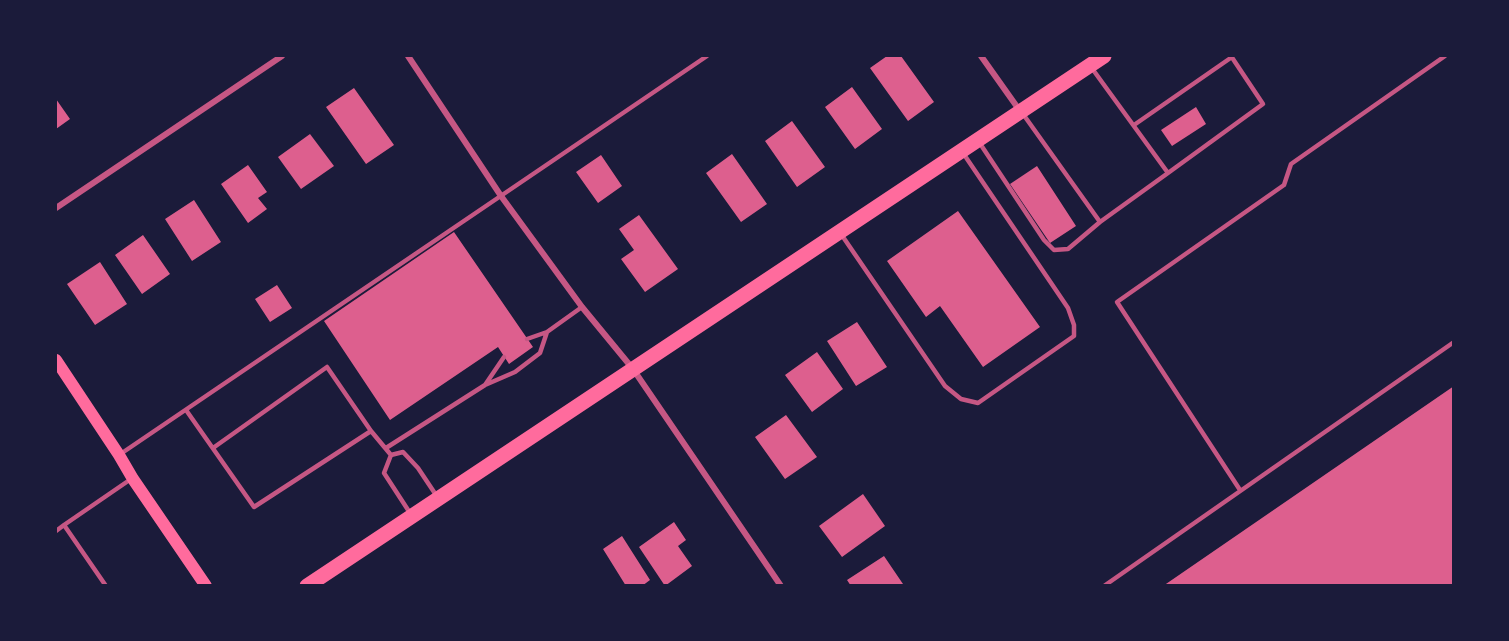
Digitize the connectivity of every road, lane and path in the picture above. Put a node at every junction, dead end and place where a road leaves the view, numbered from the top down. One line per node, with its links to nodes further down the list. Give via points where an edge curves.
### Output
1 (282, 56): 15 (street)
2 (408, 56): 14 (street)
3 (707, 56): 14 (lane)
4 (981, 56): 9 (street)
5 (1104, 56): 8 (main road)
6 (1232, 56): 10 (lane); 13 (lane, via 1263,105)
7 (1445, 56): 33 (lane, via 1292,164 1284,185 1117,302)
8 (1090, 65): 9 (main road); 10 (lane)
9 (1021, 112): 11 (main road); 16 (lane)
10 (1134, 126): 13 (lane)
11 (977, 140): 12 (main road); 16 (lane, via 1054,250 1068,249)
12 (961, 151): 17 (main road); 17 (lane, via 1068,308 1074,325 1074,336 978,403 961,399 945,386)
13 (1168, 173): 16 (lane)
14 (501, 196): 18 (street); 26 (lane)
15 (56, 208)
16 (1100, 222)
17 (839, 232): 24 (main road)
18 (582, 308): 19 (lane); 24 (street)
19 (547, 332): 20 (lane); 25 (lane, via 540,353 515,372)
20 (527, 339)
21 (1454, 342): 33 (lane)
22 (504, 357): 25 (lane)
23 (56, 360): 30 (main road)
24 (633, 369): 34 (main road); 41 (street)
25 (485, 385): 29 (lane)
26 (186, 410): 28 (lane); 30 (lane)
27 (371, 430): 28 (lane, via 254,507); 28 (lane, via 327,367); 29 (lane)
28 (213, 448)
29 (386, 448): 31 (lane)
30 (119, 455): 32 (main road)
31 (391, 455): 34 (lane, via 403,452); 35 (lane, via 384,473)
32 (133, 478): 36 (lane); 39 (main road)
33 (1240, 490): 42 (lane)
34 (438, 498): 35 (main road)
35 (411, 515): 40 (main road)
36 (64, 525): 37 (lane); 38 (lane)
37 (56, 531)
38 (106, 585)
39 (206, 585)
40 (307, 585)
41 (781, 585)
42 (1104, 585)

